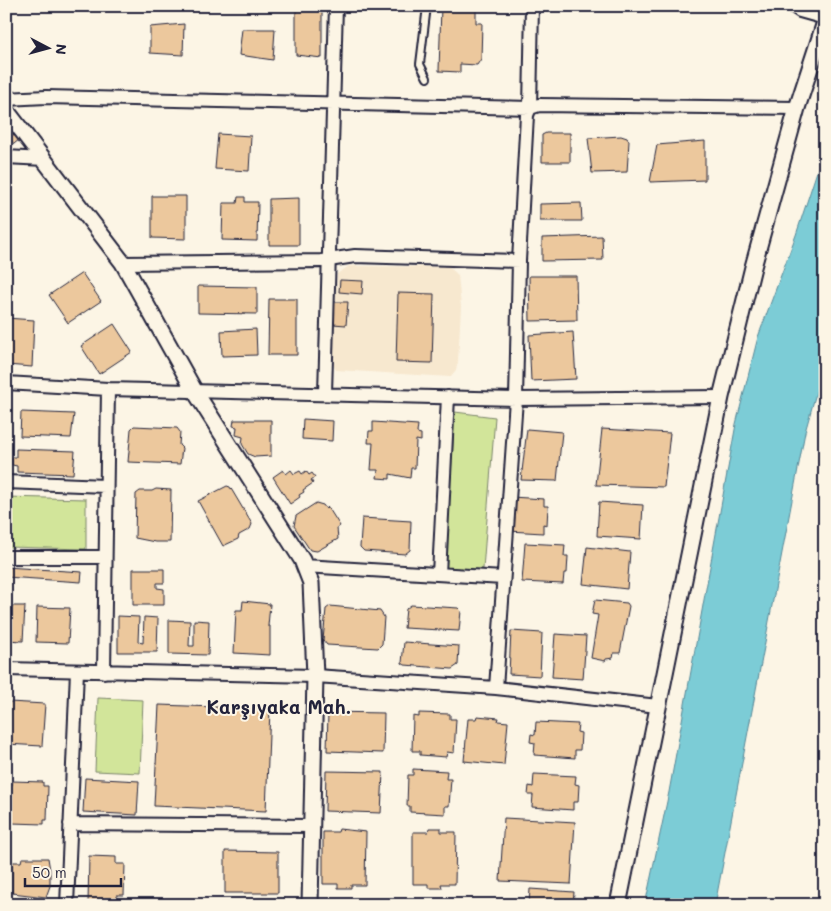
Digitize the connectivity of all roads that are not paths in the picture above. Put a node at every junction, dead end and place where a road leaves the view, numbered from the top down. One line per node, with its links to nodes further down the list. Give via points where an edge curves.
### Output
1 (336, 6): 8 (street)
2 (427, 6): 6 (lane, via 420,64)
3 (532, 6): 9 (street)
4 (793, 6): 5 (street)
5 (825, 20): 10 (street)
6 (426, 78)
7 (6, 99): 8 (street)
8 (334, 104): 9 (street); 14 (street)
9 (530, 108): 10 (street, via 539,105); 15 (street)
10 (797, 108): 22 (street, via 752,267)
11 (6, 110): 13 (street)
12 (6, 157): 13 (street)
13 (44, 159): 16 (street)
14 (330, 259): 15 (street, via 355,256); 16 (street); 20 (street)
15 (519, 261): 23 (street)
16 (123, 263): 19 (street)
17 (6, 383): 18 (street)
18 (108, 389): 19 (street); 25 (street)
19 (194, 390): 20 (street); 28 (street)
20 (325, 393): 21 (street)
21 (448, 397): 23 (street); 29 (street)
22 (721, 397): 23 (street); 36 (street)
23 (516, 399): 30 (street)
24 (6, 482): 25 (street)
25 (105, 486): 27 (street)
26 (6, 557): 27 (street)
27 (105, 557): 33 (street)
28 (304, 566): 29 (street); 34 (street, via 311,583)
29 (439, 574): 30 (street)
30 (503, 578): 35 (street)
31 (6, 669): 32 (street)
32 (77, 670): 33 (street); 37 (street)
33 (104, 672): 34 (street)
34 (315, 676): 35 (street); 38 (street)
35 (496, 688): 36 (street)
36 (658, 706): 41 (street)
37 (70, 824): 38 (street); 39 (street)
38 (312, 826): 40 (street)
39 (66, 905)
40 (310, 905)
41 (618, 905)

